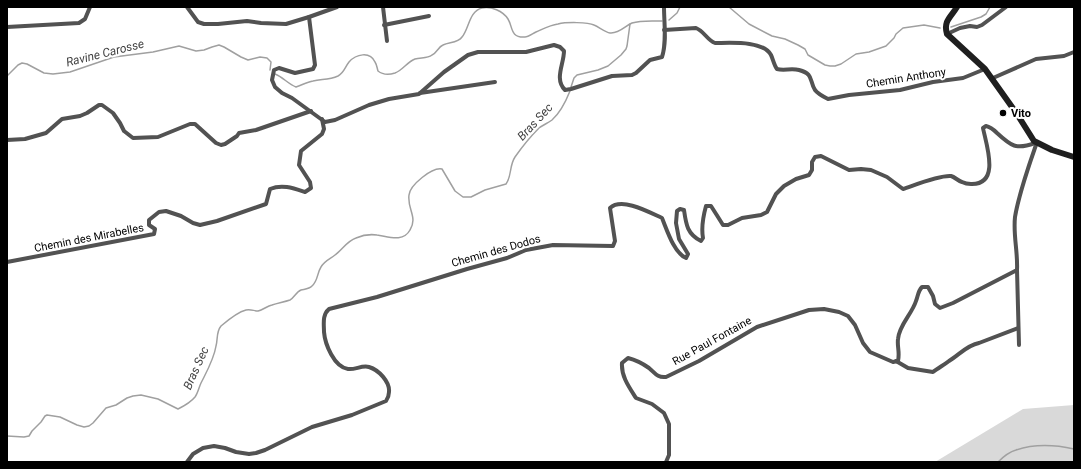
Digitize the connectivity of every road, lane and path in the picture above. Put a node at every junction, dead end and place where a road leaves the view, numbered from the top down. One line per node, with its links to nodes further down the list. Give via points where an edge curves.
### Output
1 (90, 7): 11 (street, via 79,23)
2 (187, 7): 9 (street, via 198,22 204,24 247,21 286,24)
3 (337, 7): 9 (street)
4 (383, 7): 10 (street)
5 (664, 7): 12 (street)
6 (957, 7): 13 (main road, via 946,22)
7 (1006, 7): 13 (street, via 982,25 960,28)
8 (429, 16): 10 (street)
9 (309, 17): 20 (street, via 315,64 313,68 295,73 279,68 274,70 272,80 275,88)
10 (384, 25): 14 (street)
11 (7, 28)
12 (664, 30): 16 (street, Chemin Anthony, via 696,28 711,42 744,43 765,48 771,54 777,69 794,68 809,74 816,90 828,99 900,90 963,78); 19 (street, via 662,57 650,60 632,75 612,76 565,90 560,79 564,51 554,45 526,52 478,52 468,55)
13 (948, 34): 16 (main road)
14 (387, 41)
15 (1074, 52): 17 (street, via 1036,60)
16 (986, 69): 17 (main road)
17 (993, 78): 23 (main road)
18 (495, 82): 19 (street)
19 (419, 94): 21 (street, via 369,105 335,120 325,122)
20 (312, 111): 21 (street); 22 (street, via 256,130 239,133 221,145 195,124 183,126 158,137 133,138 124,131 113,113 102,104 80,116 62,119 46,133 25,139)
21 (322, 119): 25 (street, Chemin des Mirabelles, via 322,134 301,151 299,165 311,188 305,192 286,186 276,186 270,189 266,204 200,225 166,211 159,212 149,220 155,229 154,234)
22 (7, 140)
23 (1035, 142): 24 (main road); 26 (street, via 1015,217); 30 (street, Chemin des Dodos, via 1016,147 991,127 986,126 983,128 990,166 984,180 971,184 952,176 941,177 903,189 887,177 871,170 849,170 821,156 815,157 809,175 784,186 776,194 768,212 723,225 711,206 706,206 702,217 701,241 690,233 684,210 677,211 679,239 688,254 686,258 681,256 672,242 662,218 627,204 613,205 610,208 615,241 613,246 553,245 526,250 377,297 329,309 325,312 324,336 329,351 334,359 348,369 370,367 383,376 390,393 386,401 312,427 256,453 236,452 214,446 203,448 193,454)
24 (1074, 157)
25 (7, 262)
26 (1017, 270): 27 (street); 29 (street, via 940,308 935,304 928,286 922,287 901,328 898,338 900,354)
27 (1018, 328): 28 (street); 29 (street, via 974,344 933,372 908,368)
28 (1019, 345)
29 (896, 361): 31 (street, Rue Paul Fontaine, via 870,352 848,316 824,309 809,310 757,326 699,362 666,377 657,376 649,368 628,358 622,363 623,377 636,398 652,404 664,413 669,424 669,455)
30 (187, 462)
31 (666, 462)

